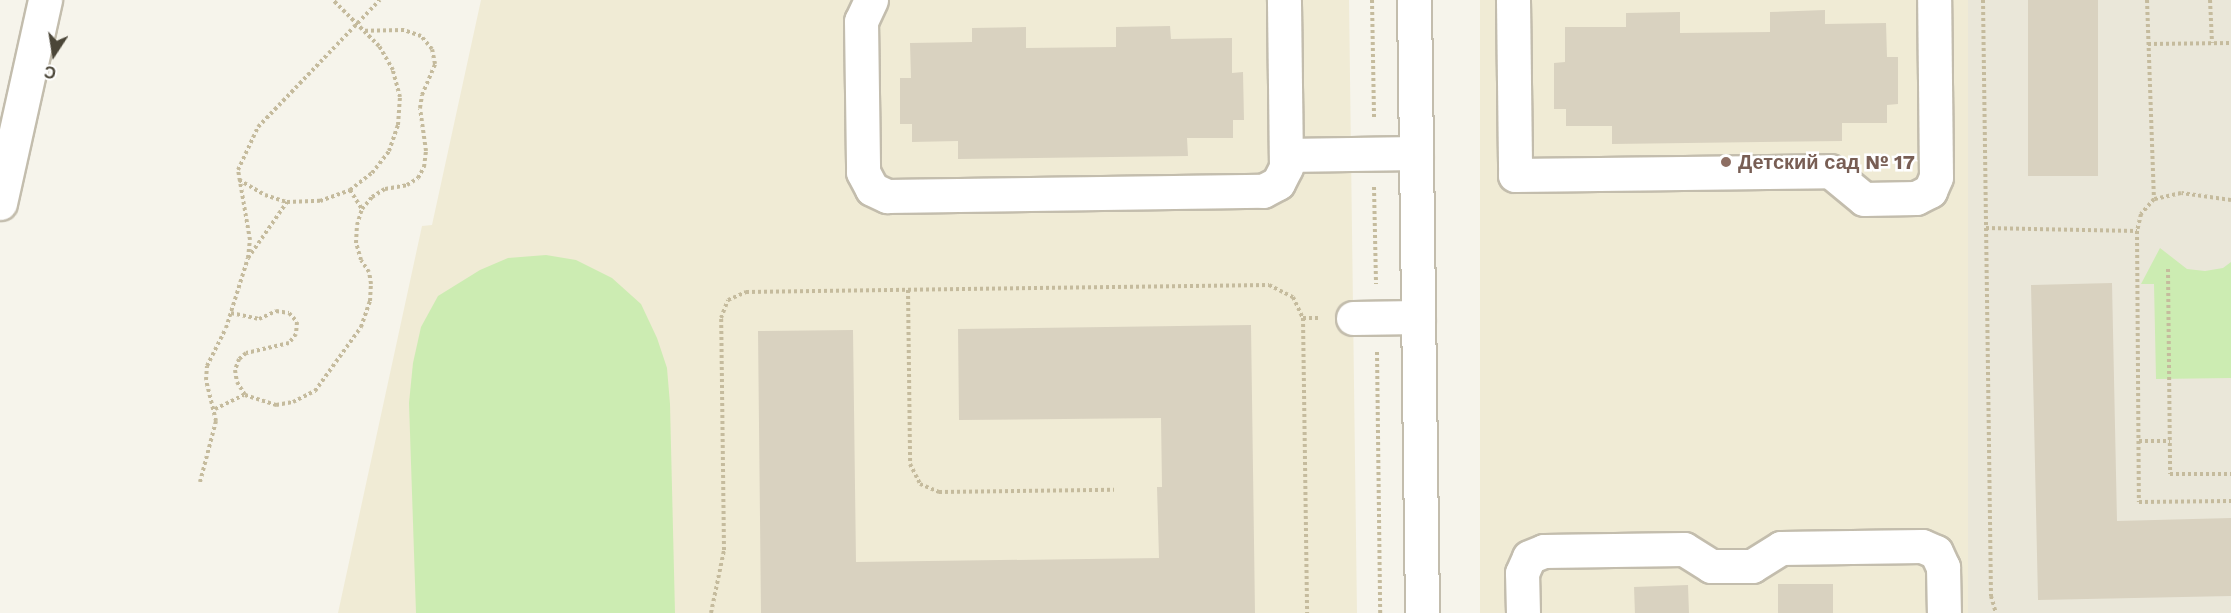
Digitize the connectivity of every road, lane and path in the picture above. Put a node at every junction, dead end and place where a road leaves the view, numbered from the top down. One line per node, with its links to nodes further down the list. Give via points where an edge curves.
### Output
1 (45, 0): 24 (street)
2 (333, 0): 12 (path)
3 (380, 0): 12 (path)
4 (871, 0): 18 (street, via 861,21 863,172 872,189 887,196 1263,191 1278,183 1286,167)
5 (1284, 0): 18 (street)
6 (1414, 0): 17 (street)
7 (1513, 0): 8 (street, via 1515,175 1830,171 1864,199 1874,199 1916,198 1930,191 1936,177)
8 (1934, 0)
9 (1983, 0): 26 (path)
10 (2147, 0): 16 (path)
11 (2210, 0): 14 (path)
12 (358, 24): 13 (path); 19 (path, via 258,127 238,170)
13 (365, 31): 20 (path, via 380,46 393,70 400,97 398,125 389,151 372,173); 25 (path, via 404,30 421,36 432,49 435,64 420,108 426,151 424,167 418,178 407,185 385,189)
14 (2212, 43): 15 (path); 16 (path)
15 (2231, 43)
16 (2148, 44): 21 (path)
17 (1416, 153): 18 (street); 32 (street)
18 (1286, 155)
19 (238, 180): 23 (path); 28 (path, via 248,219)
20 (350, 190): 23 (path, via 320,201); 25 (path)
21 (2154, 199): 22 (path, via 2181,193); 27 (path, via 2141,214)
22 (2231, 201)
23 (287, 202): 28 (path)
24 (0, 203)
25 (362, 209): 34 (path, via 356,243 371,284 361,327 315,391 276,405)
26 (1986, 228): 27 (path); 47 (path, via 1991,596)
27 (2137, 231): 36 (path)
28 (248, 258): 31 (path)
29 (2168, 270): 37 (path)
30 (908, 290): 40 (path, via 910,464 920,484 939,492); 42 (path, via 747,292 728,300 722,318 724,550); 43 (path, via 1269,285 1293,297 1303,318)
31 (231, 313): 34 (path, via 259,319 276,311 289,313 297,322 296,334 289,343 246,353 239,359 237,382); 35 (path, via 207,366 206,380)
32 (1418, 317): 33 (street); 44 (street)
33 (1353, 318)
34 (244, 395): 35 (path)
35 (215, 409): 39 (path, via 215,433)
36 (2139, 441): 37 (path); 41 (path, via 2139,502)
37 (2170, 441): 38 (path, via 2170,474)
38 (2231, 474)
39 (200, 482)
40 (1114, 489)
41 (2231, 501)
42 (711, 613)
43 (1307, 613)
44 (1422, 613)
45 (1523, 613): 46 (street, via 1522,573 1529,557 1544,551 1684,549 1711,566 1752,566 1780,548 1922,546 1936,552 1943,567)
46 (1944, 613)
47 (1996, 613)

